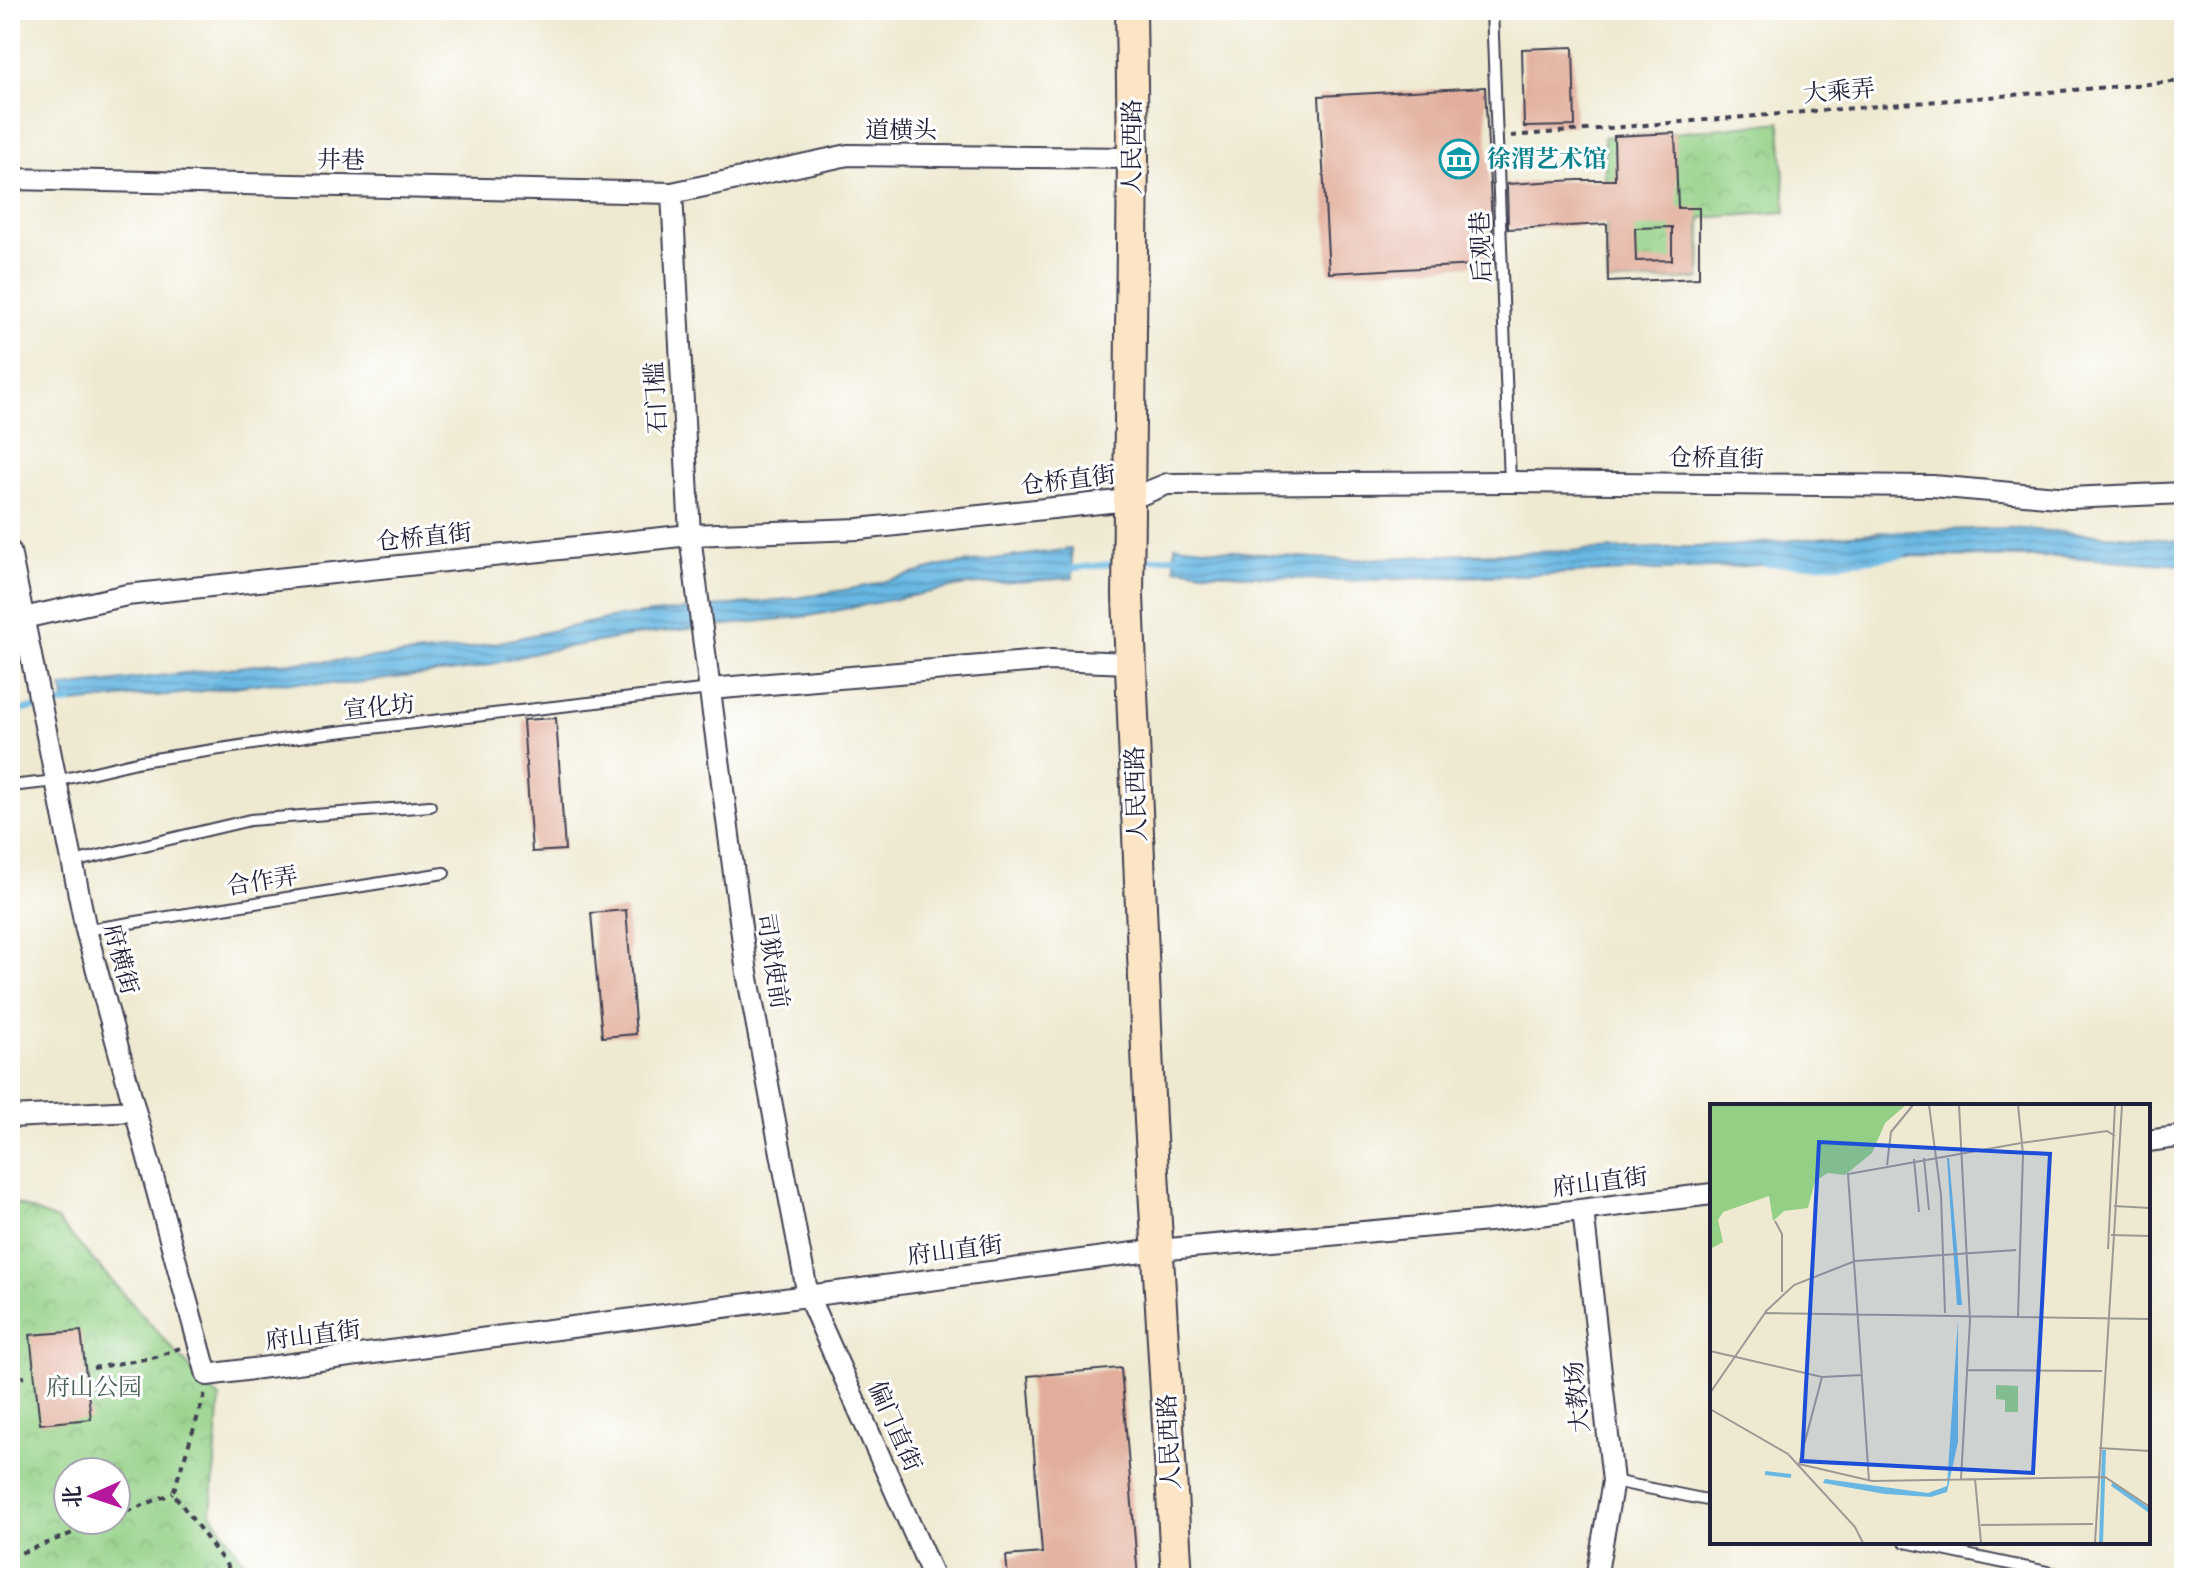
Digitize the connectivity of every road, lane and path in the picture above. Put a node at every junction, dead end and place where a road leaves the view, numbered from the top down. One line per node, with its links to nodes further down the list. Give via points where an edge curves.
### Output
1 (1131, 10): 5 (main road, 人民西路)
2 (1492, 10): 4 (lane, 后观巷)
3 (2184, 81): 4 (path, 大乘弄)
4 (1497, 137): 8 (lane, 后观巷)
5 (1133, 158): 7 (street, 道横头, via 848,155); 10 (main road, 人民西路)
6 (10, 179): 7 (street, 井巷)
7 (672, 193): 11 (street, 石门槛)
8 (1510, 482): 9 (street, 仓桥直街, via 1933,486 2069,498); 10 (street, 仓桥直街, via 1167,484)
9 (2184, 493)
10 (1128, 500): 11 (street, 仓桥直街, via 859,529); 15 (main road, 人民西路)
11 (690, 535): 13 (street, 仓桥直街, via 127,595); 14 (street, 石门槛)
12 (10, 551): 13 (street, 府横街)
13 (17, 620): 17 (street, 府横街, via 39,693)
14 (703, 633): 16 (street, 司狱使前)
15 (1130, 663): 16 (street, via 1051,660); 29 (main road, 人民西路)
16 (710, 689): 17 (lane, 宣化坊, via 319,734 141,761); 30 (street, 司狱使前, via 747,973)
17 (56, 781): 18 (lane, 宣化坊); 20 (street, 府横街)
18 (10, 786)
19 (430, 806): 20 (lane, via 250,820)
20 (73, 862): 22 (street, 府横街)
21 (444, 873): 22 (lane, 合作弄)
22 (86, 930): 23 (street, 府横街)
23 (135, 1111): 24 (street); 33 (street, 府横街)
24 (10, 1117)
25 (2184, 1136): 26 (street)
26 (2150, 1141)
27 (1710, 1194): 28 (street, 府山直街)
28 (1583, 1210): 29 (street, 府山直街); 36 (street, 大教场)
29 (1157, 1250): 30 (street, 府山直街); 45 (main road, 人民西路)
30 (808, 1296): 33 (street, 府山直街); 44 (street, 偏门直街)
31 (156, 1357): 32 (path)
32 (93, 1368)
33 (207, 1375): 37 (path)
34 (25, 1377): 35 (path)
35 (10, 1379)
36 (1613, 1481): 38 (lane); 46 (street, 大教场)
37 (173, 1493): 39 (path); 43 (path)
38 (1710, 1501)
39 (132, 1510)
40 (65, 1536): 42 (path)
41 (1914, 1544): 47 (lane)
42 (10, 1557)
43 (236, 1578)
44 (934, 1578)
45 (1177, 1578)
46 (1596, 1578)
47 (2076, 1578)

